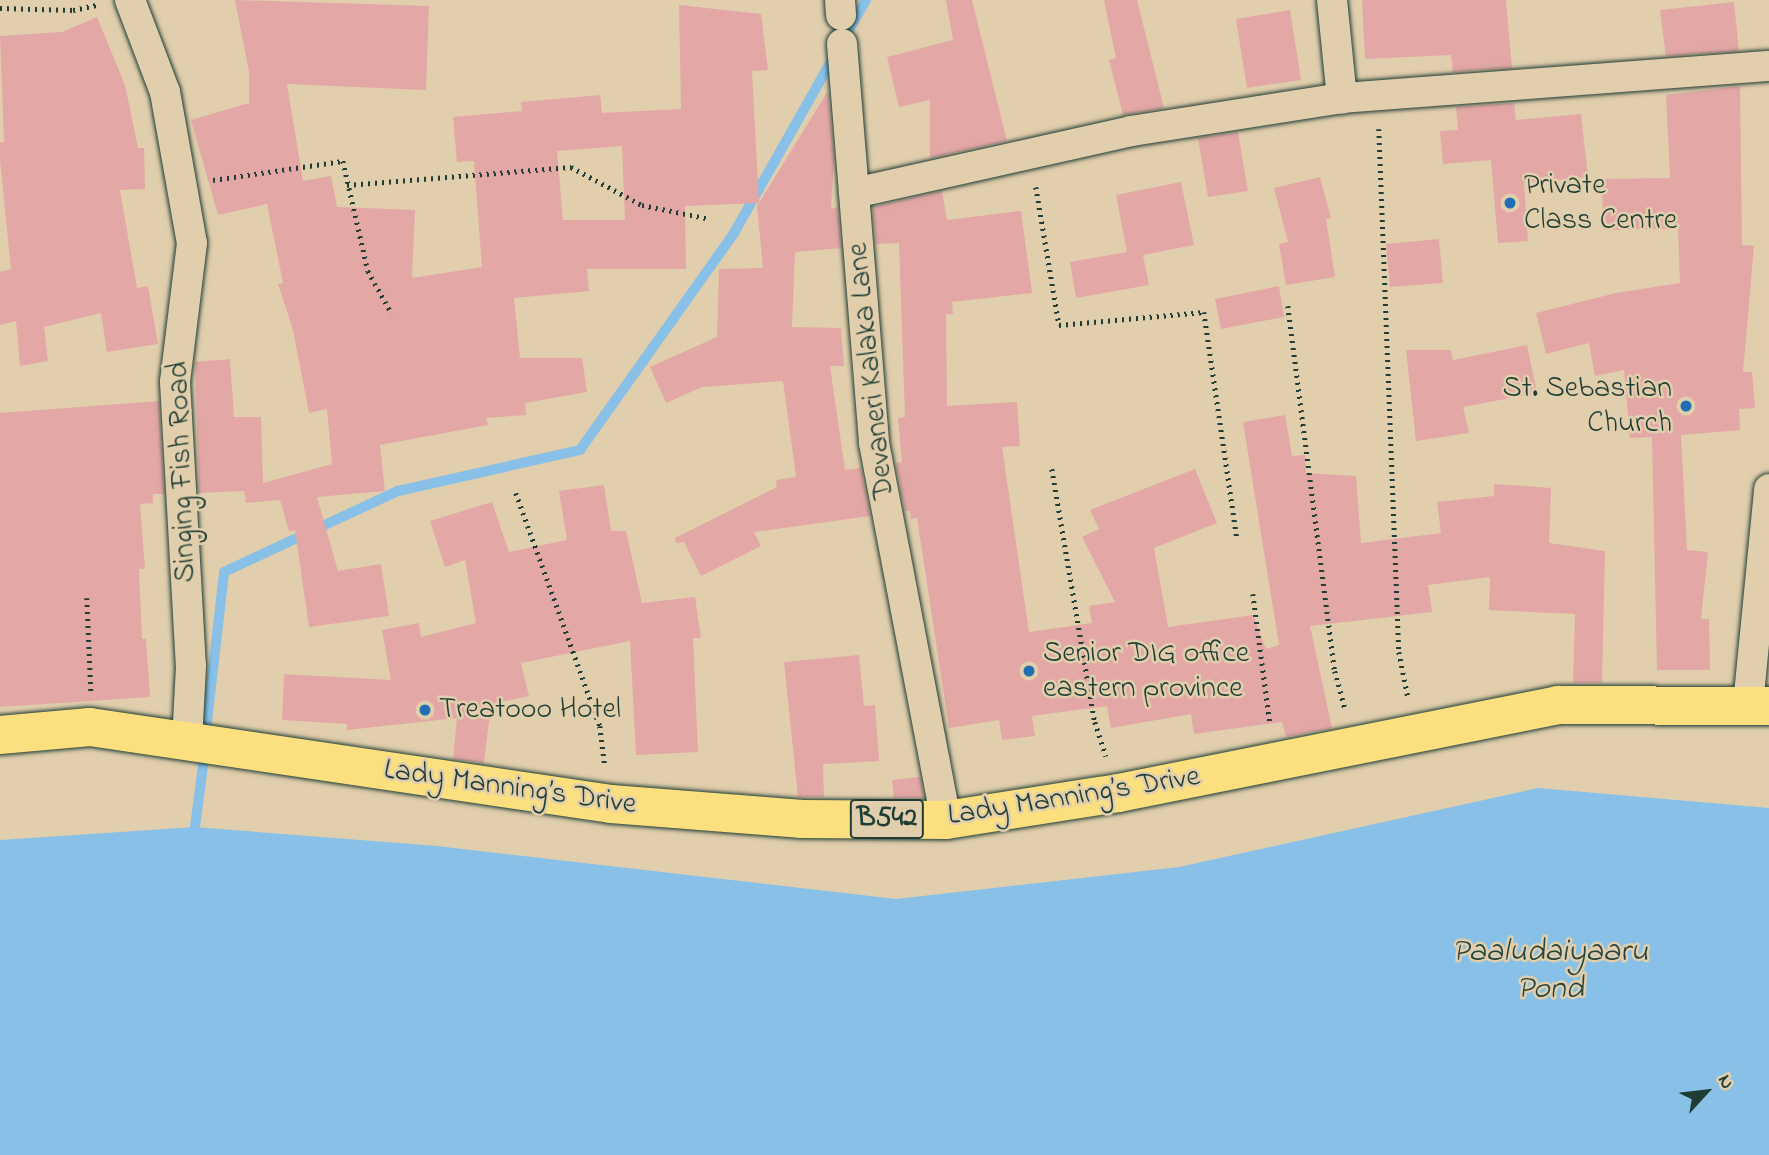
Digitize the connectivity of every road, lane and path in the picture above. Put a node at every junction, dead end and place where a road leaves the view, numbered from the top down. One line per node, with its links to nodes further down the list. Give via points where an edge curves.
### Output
1 (1332, 0): 7 (street)
2 (120, 1): 3 (path, via 73,10); 9 (street, Singing Fish Road, via 165,92)
3 (0, 8)
4 (841, 20): 11 (street, Devaneri Kalaka Lane)
5 (1769, 66): 6 (street)
6 (1378, 97): 7 (street); 23 (path, via 1399,652)
7 (1342, 98): 8 (street, via 1131,131)
8 (1031, 155): 11 (street); 18 (path, via 1059,325 1204,312)
9 (181, 184): 10 (path, via 343,161); 25 (street, Singing Fish Road, via 192,243 174,382 191,666)
10 (347, 185): 12 (path, via 571,167 642,205); 14 (path, via 368,271)
11 (854, 193): 30 (street, Devaneri Kalaka Lane, via 874,443)
12 (710, 219)
13 (1288, 306): 26 (path, via 1335,671)
14 (392, 314)
15 (1052, 469): 28 (path, via 1095,722)
16 (1769, 489): 21 (street)
17 (516, 493): 29 (path, via 600,726)
18 (1237, 538)
19 (1253, 594): 27 (path)
20 (87, 598): 22 (path)
21 (1759, 706): 23 (main road, Lady Manning’s Drive / B542, via 1558,705)
22 (90, 727): 24 (main road, Lady Manning’s Drive / B542); 25 (main road, Lady Manning’s Drive / B542)
23 (1414, 732): 26 (main road, Lady Manning’s Drive / B542)
24 (0, 735)
25 (187, 742): 29 (main road, Lady Manning’s Drive / B542)
26 (1356, 746): 27 (main road, Lady Manning’s Drive / B542)
27 (1275, 760): 28 (main road, Lady Manning’s Drive / B542)
28 (1119, 793): 30 (main road, Lady Manning’s Drive / B542)
29 (611, 804): 30 (main road, Lady Manning’s Drive / B542, via 802,819)
30 (946, 820)

